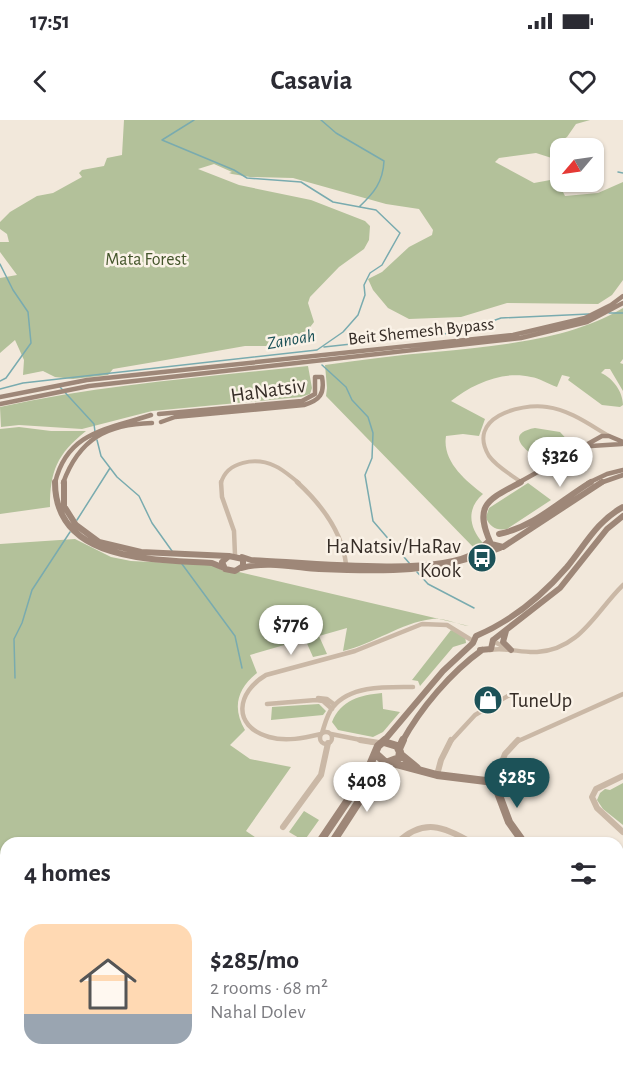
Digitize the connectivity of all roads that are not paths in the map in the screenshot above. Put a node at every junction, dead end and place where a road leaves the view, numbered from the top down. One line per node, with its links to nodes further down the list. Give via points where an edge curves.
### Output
1 (623, 296): 3 (street, Beit Shemesh Bypass, via 601,311 574,321 513,335 87,380)
2 (623, 303): 4 (street, Beit Shemesh Bypass, via 564,330 521,338 101,384)
3 (0, 397)
4 (0, 404)
5 (159, 414): 6 (street); 7 (street, via 163,417); 7 (street, HaNatsiv, via 302,401 315,393 315,377 322,377 323,381 322,395 304,405 175,417)
6 (151, 415): 8 (street, via 148,419); 27 (street, via 104,428 74,448 62,464 54,486 60,516 87,542 115,553 212,563)
7 (161, 422): 8 (street)
8 (152, 423): 25 (street, via 116,428 81,449 63,477 61,494 66,513 90,537 116,548)
9 (590, 424): 10 (street); 11 (street); 17 (street, via 561,410 529,406 501,413 492,420 484,442 489,455)
10 (611, 437): 11 (street); 12 (street); 13 (street, via 615,442)
11 (600, 438): 13 (street); 14 (street)
12 (623, 443): 13 (street)
13 (608, 445): 14 (street)
14 (584, 447): 17 (street)
15 (623, 470): 21 (street, via 603,475 518,529)
16 (623, 476): 23 (street, via 603,481)
17 (521, 482): 20 (street, via 486,502)
18 (623, 507): 32 (street, via 604,519 564,570 534,598)
19 (623, 516): 30 (street, via 608,528 568,581)
20 (481, 517): 21 (street, via 488,529); 22 (street)
21 (498, 534): 22 (street); 23 (street, via 507,537)
22 (489, 540): 24 (street); 26 (street, via 483,550 434,564)
23 (508, 543): 24 (street)
24 (500, 548): 28 (street, via 463,563 414,572)
25 (235, 556): 26 (street); 26 (street, via 234,531 221,480 231,468 257,462 286,472 312,497 341,539); 27 (street, via 222,562); 28 (street, via 244,563)
26 (346, 564)
27 (224, 568): 28 (street)
28 (241, 568)
29 (623, 585): 36 (street, via 575,641 544,652)
30 (507, 629): 33 (street); 36 (street, via 503,642)
31 (461, 632): 32 (street); 34 (street); 45 (street, via 438,623 422,624 355,651 273,672 251,683 242,703 246,722 272,737)
32 (481, 634): 33 (street); 34 (street)
33 (493, 641): 35 (street, via 493,647); 36 (street)
34 (473, 642): 35 (street); 49 (street)
35 (485, 650): 36 (street); 50 (street, via 452,677 407,733)
36 (512, 651)
37 (414, 687): 41 (street, via 359,692)
38 (513, 693): 54 (street, via 475,714 449,740 440,756)
39 (623, 694): 56 (street, via 518,740 504,754)
40 (267, 704): 41 (street, via 321,700)
41 (333, 707): 42 (street)
42 (326, 723): 43 (street); 44 (street)
43 (330, 733): 44 (street); 46 (street); 48 (street)
44 (321, 734): 45 (street); 48 (street)
45 (305, 737): 48 (street)
46 (342, 738): 47 (street); 48 (street)
47 (357, 740): 49 (street); 51 (street)
48 (326, 742): 57 (street, via 321,775)
49 (382, 743): 50 (street, via 393,743); 51 (street)
50 (400, 751): 52 (street, via 398,760); 53 (street)
51 (376, 753): 52 (street, via 379,759); 59 (street)
52 (390, 763): 53 (street); 60 (street, via 378,772)
53 (423, 771): 54 (street)
54 (437, 775): 56 (street)
55 (623, 776): 58 (street, via 596,789 592,797 597,808)
56 (494, 782): 63 (street, via 502,808)
57 (283, 827)
58 (623, 832)
59 (323, 837)
60 (336, 837)
61 (403, 837): 62 (street, via 436,827 450,829)
62 (463, 837)
63 (518, 837)

